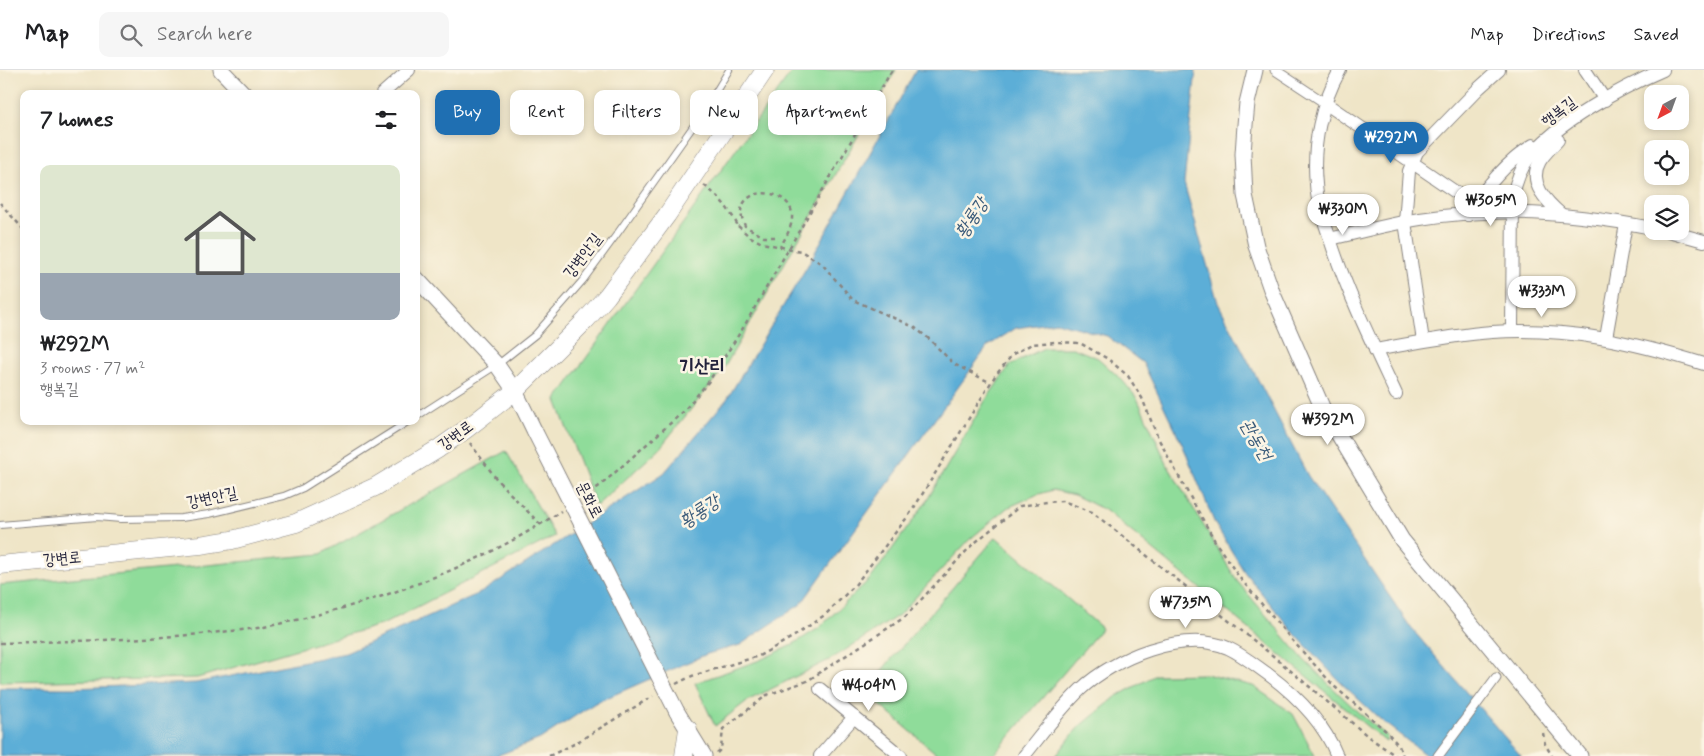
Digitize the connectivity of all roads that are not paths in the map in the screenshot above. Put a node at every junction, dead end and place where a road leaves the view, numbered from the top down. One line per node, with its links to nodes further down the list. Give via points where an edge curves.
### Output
1 (221, 70): 11 (street)
2 (409, 70): 12 (street)
3 (728, 70): 32 (lane, 강변안길, via 706,108 584,279 535,335)
4 (765, 70): 33 (main road, 강변로, via 667,215 607,296)
5 (1255, 70): 50 (street, via 1243,154 1246,195 1256,246 1272,292 1322,406 1402,540)
6 (1275, 70): 14 (street)
7 (1340, 70): 14 (street)
8 (1500, 70): 16 (street, via 1449,118 1417,152)
9 (1586, 70): 13 (street)
10 (1663, 70): 13 (street, 행복길)
11 (240, 90)
12 (386, 90)
13 (1605, 100): 15 (street, 행복길)
14 (1325, 104): 16 (street); 24 (street, via 1318,132 1315,170 1318,202)
15 (1580, 116): 17 (street, 행복길, via 1528,159 1516,182); 18 (street, via 1528,148); 19 (street, via 1545,154 1536,173 1541,194)
16 (1412, 162): 18 (street, via 1457,193); 20 (street)
17 (1513, 212): 18 (street); 19 (street); 27 (street, 행복길)
18 (1468, 214): 20 (street)
19 (1562, 215): 21 (street)
20 (1405, 222): 24 (street); 29 (street)
21 (1626, 224): 22 (street); 28 (street)
22 (1644, 227)
23 (1689, 237): 25 (street)
24 (1330, 239): 30 (street)
25 (1704, 241)
26 (420, 282): 32 (street, 문화로)
27 (1512, 331): 28 (street); 29 (street)
28 (1606, 338): 31 (street)
29 (1423, 341): 30 (street)
30 (1375, 350): 34 (street)
31 (1704, 364)
32 (497, 366): 33 (street, 문화로); 35 (lane, 강변안길)
33 (515, 391): 38 (main road, 강변로, via 438,449 375,487 296,523 200,545); 42 (street, 문화로, bridge)
34 (1396, 394)
35 (420, 414)
36 (403, 425): 37 (lane, 강변안길, via 303,488 284,496 182,518 97,517)
37 (0, 525)
38 (0, 565)
39 (1496, 678): 49 (street)
40 (820, 689): 41 (street)
41 (854, 717): 45 (street); 46 (street)
42 (688, 729): 43 (main road); 44 (street, 문화로)
43 (684, 756)
44 (704, 756)
45 (820, 756)
46 (901, 756)
47 (1024, 756): 48 (street, via 1071,700 1093,680 1143,652 1184,643 1205,643 1227,648 1250,661 1290,692 1320,725)
48 (1337, 756)
49 (1438, 756)
50 (1580, 756)

